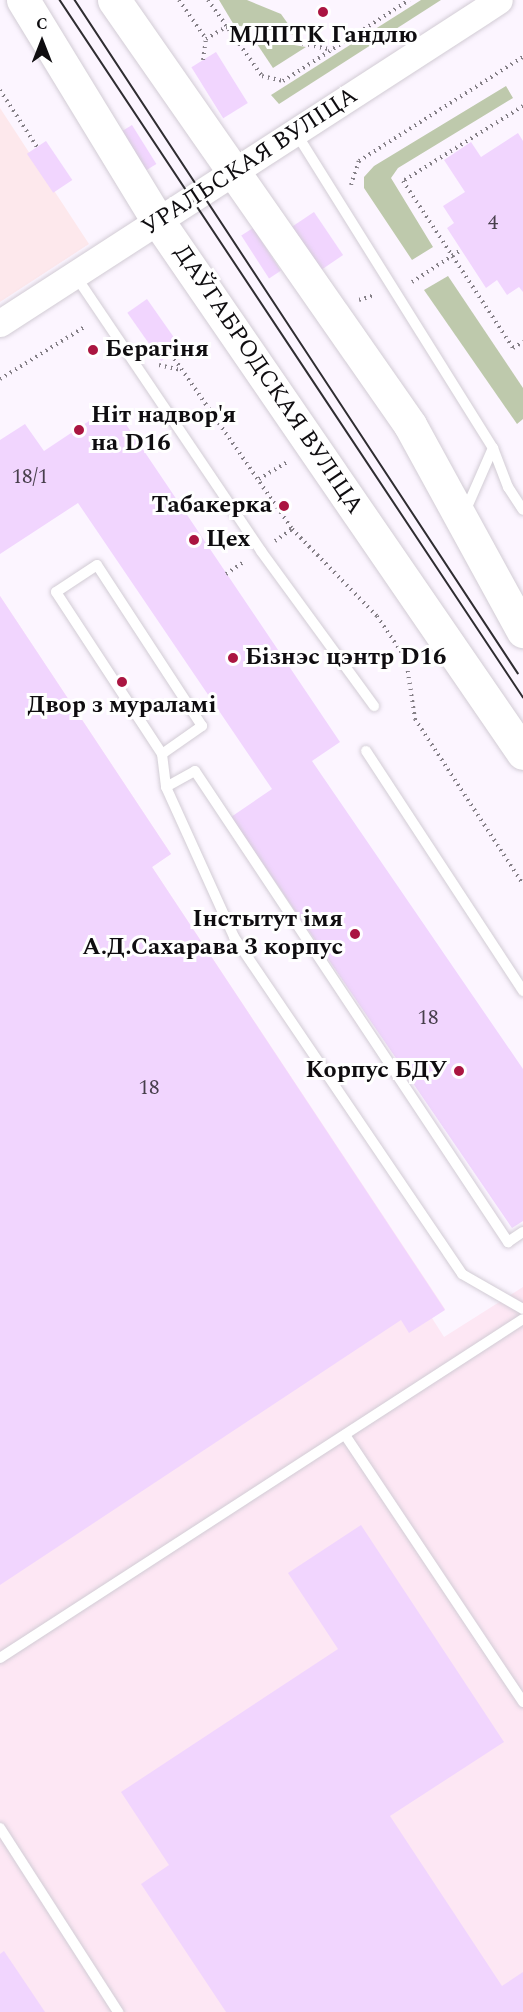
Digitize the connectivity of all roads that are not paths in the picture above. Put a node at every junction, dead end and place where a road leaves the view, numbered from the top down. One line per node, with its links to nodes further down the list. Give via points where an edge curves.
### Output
1 (23, 0): 6 (main road, ДАЎГАБРОДСКАЯ ВУЛІЦА)
2 (114, 0): 5 (main road)
3 (499, 0): 4 (street, УРАЛЬСКАЯ ВУЛІЦА)
4 (296, 133): 5 (street, УРАЛЬСКАЯ ВУЛІЦА); 9 (lane)
5 (235, 173): 6 (street, УРАЛЬСКАЯ ВУЛІЦА); 11 (main road, via 410,425)
6 (158, 221): 7 (street, УРАЛЬСКАЯ ВУЛІЦА); 15 (main road, ДАЎГАБРОДСКАЯ ВУЛІЦА)
7 (74, 274): 8 (street, УРАЛЬСКАЯ ВУЛІЦА); 13 (lane, via 261,551)
8 (0, 323)
9 (493, 448): 10 (lane, via 508,487); 11 (lane)
10 (523, 510)
11 (462, 520): 12 (main road)
12 (523, 631)
13 (374, 706)
14 (366, 751): 18 (lane)
15 (523, 753)
16 (162, 754): 16 (lane, via 202,726 97,565 56,592); 17 (lane)
17 (166, 787): 19 (lane, via 195,771 508,1242); 20 (lane, via 234,937 462,1274)
18 (523, 991)
19 (523, 1232)
20 (523, 1310)
21 (523, 1319): 22 (lane)
22 (345, 1435): 23 (lane); 24 (lane)
23 (0, 1658)
24 (523, 1701)
25 (0, 1828): 26 (lane)
26 (117, 2012)

